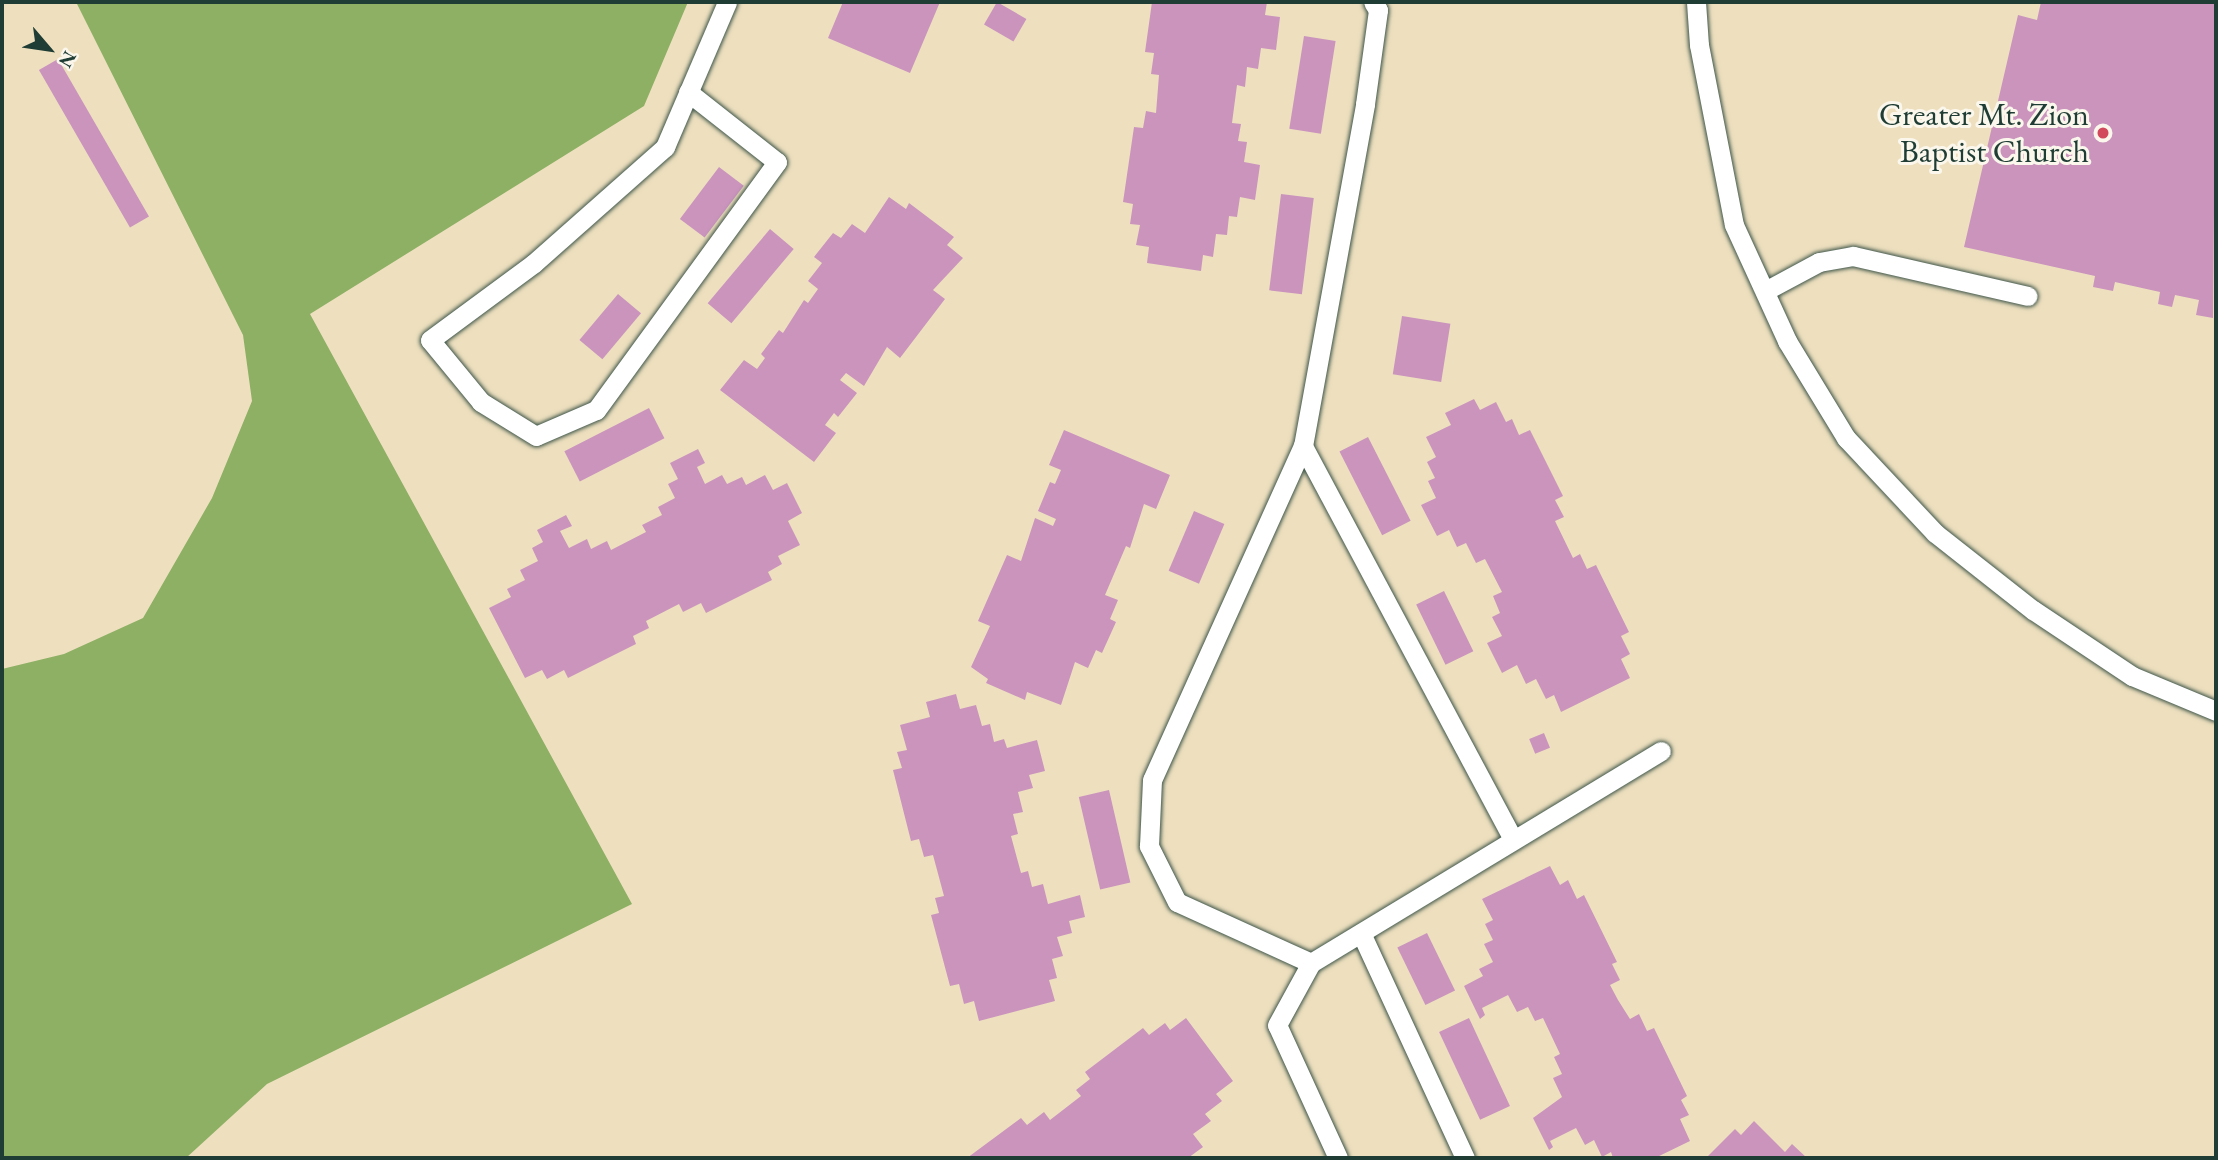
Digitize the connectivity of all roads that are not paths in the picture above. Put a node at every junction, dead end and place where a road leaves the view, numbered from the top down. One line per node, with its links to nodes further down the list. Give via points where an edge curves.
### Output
1 (727, 2): 4 (lane)
2 (1373, 2): 7 (lane, via 1378,10 1365,104)
3 (1696, 2): 5 (lane, via 1699,45 1734,225)
4 (688, 92): 4 (lane, via 665,147 534,262 430,340 481,402 536,436 596,410 777,162)
5 (1765, 291): 6 (lane, via 1819,262 1853,256); 8 (lane, via 1787,341 1846,438 1935,533 2033,610 2132,676)
6 (2027, 296)
7 (1303, 446): 10 (lane); 12 (lane, via 1152,780 1149,846 1177,902)
8 (2216, 712)
9 (1661, 751): 10 (lane)
10 (1513, 839): 11 (lane)
11 (1360, 933): 12 (lane); 14 (lane)
12 (1311, 963): 13 (lane, via 1277,1025)
13 (1338, 1158)
14 (1465, 1158)

